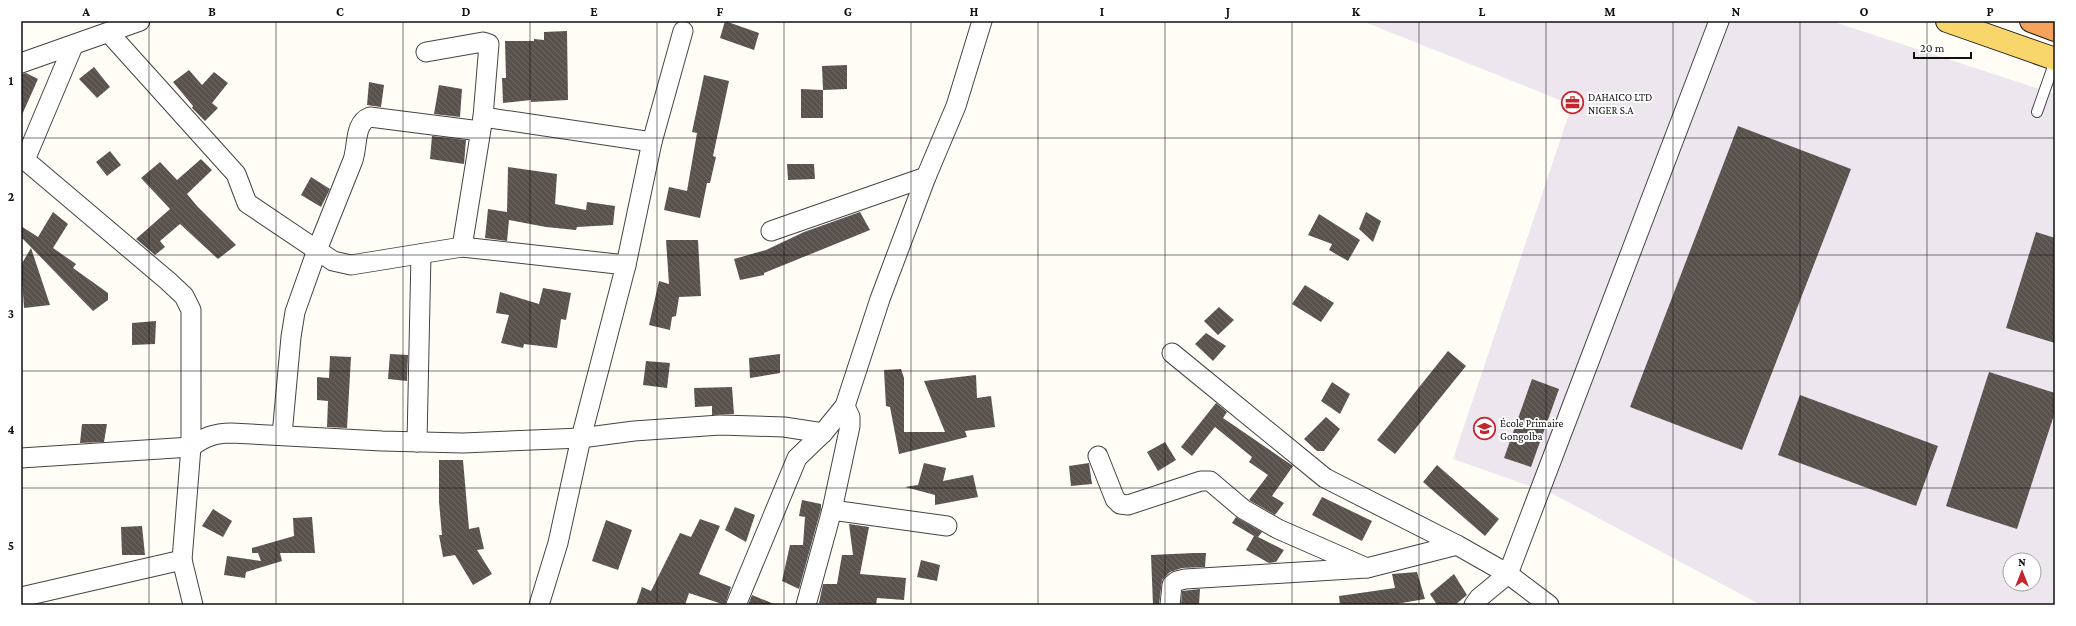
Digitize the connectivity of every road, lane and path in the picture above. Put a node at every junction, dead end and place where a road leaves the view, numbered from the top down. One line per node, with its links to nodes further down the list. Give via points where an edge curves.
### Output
1 (140, 21): 8 (street)
2 (982, 21): 17 (street, via 956,106)
3 (1719, 21): 37 (street)
4 (1947, 21): 11 (main road)
5 (2031, 21): 6 (highway)
6 (2055, 30)
7 (683, 31): 15 (street)
8 (109, 33): 9 (street); 20 (street, via 236,174 247,203)
9 (73, 46): 12 (street); 16 (street)
10 (426, 52): 14 (street, via 483,42 489,44)
11 (2055, 60): 13 (lane)
12 (21, 63)
13 (2038, 112)
14 (482, 124): 15 (street); 19 (street); 20 (street, via 370,117 362,120 353,160)
15 (652, 142): 22 (street)
16 (23, 164): 29 (street, via 168,280 188,302 191,310)
17 (926, 177): 18 (street); 24 (street, via 880,299)
18 (771, 231)
19 (462, 247): 21 (street); 22 (street)
20 (317, 250): 21 (street, via 333,261 351,265); 26 (street, via 293,323)
21 (421, 254): 28 (street)
22 (626, 265): 27 (street)
23 (1172, 353): 34 (street, via 1324,478)
24 (845, 406): 25 (street); 32 (street, via 851,420)
25 (822, 432): 27 (street, via 784,426 720,425 634,431); 41 (street, via 797,458 791,470)
26 (282, 435): 28 (street); 29 (street, via 217,433 202,438)
27 (581, 438): 28 (street, via 463,443); 40 (street, via 558,543)
28 (417, 442)
29 (191, 447): 31 (street); 35 (street)
30 (1098, 456): 36 (street, via 1114,499 1120,504 1128,505 1201,481 1210,481 1244,509 1278,529)
31 (21, 458)
32 (832, 510): 33 (street); 42 (street)
33 (947, 526)
34 (1457, 545): 36 (street); 37 (street)
35 (182, 560): 38 (street); 39 (street)
36 (1367, 568): 43 (street, via 1185,579 1172,585)
37 (1508, 574): 44 (street); 45 (street)
38 (21, 597)
39 (193, 605)
40 (539, 605)
41 (736, 605)
42 (806, 605)
43 (1170, 605)
44 (1474, 605)
45 (1549, 605)

